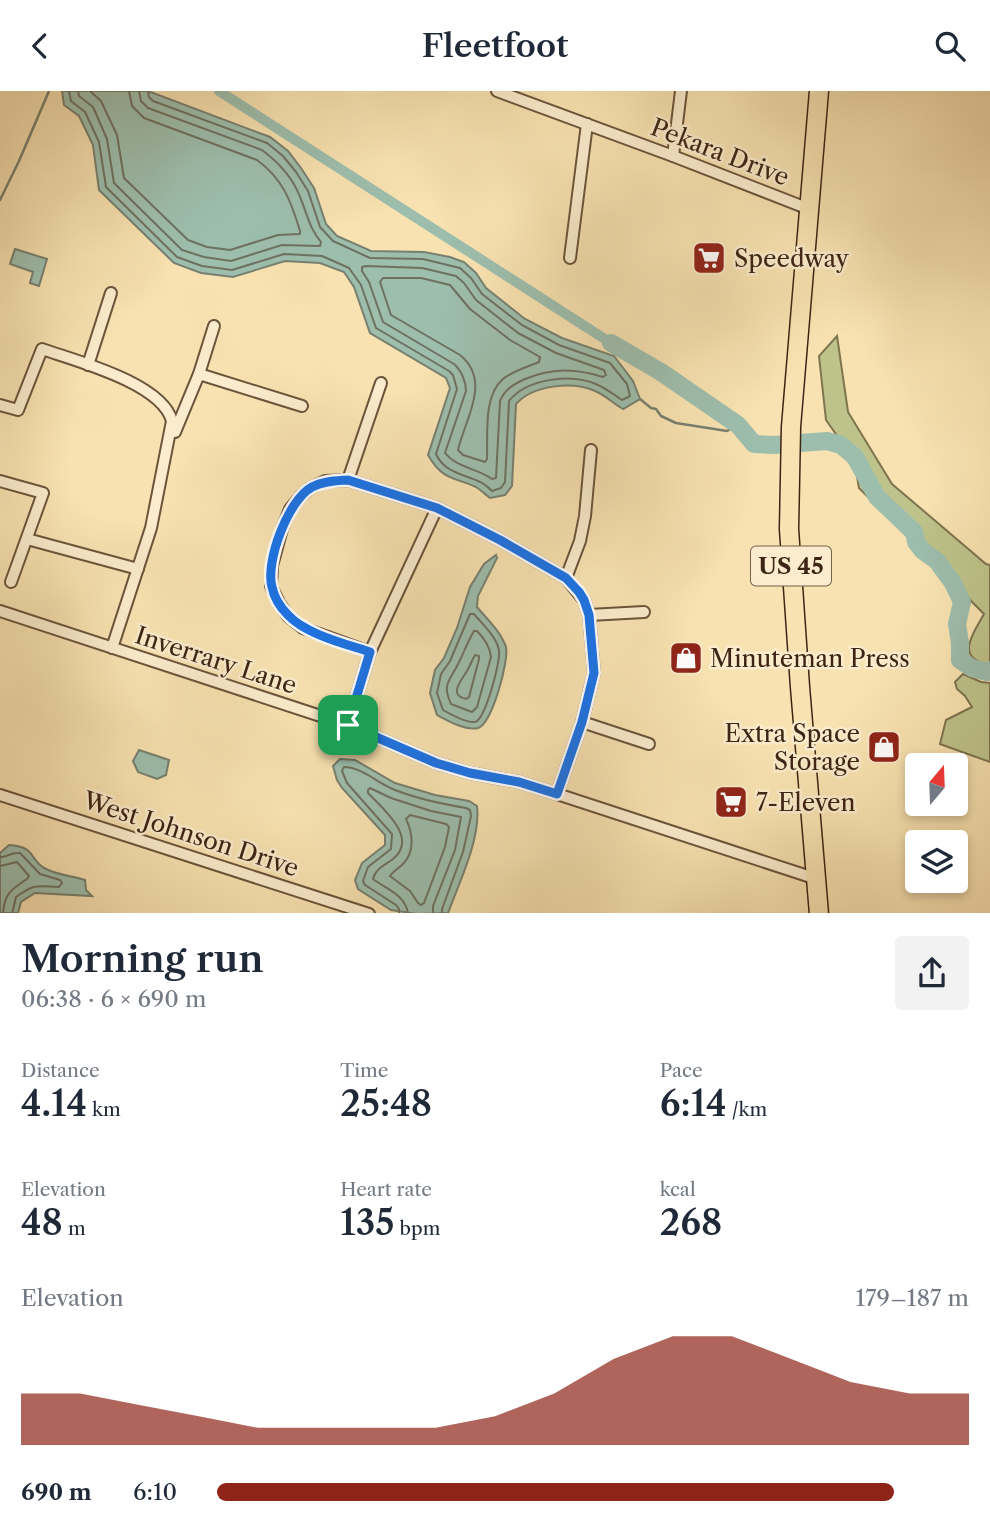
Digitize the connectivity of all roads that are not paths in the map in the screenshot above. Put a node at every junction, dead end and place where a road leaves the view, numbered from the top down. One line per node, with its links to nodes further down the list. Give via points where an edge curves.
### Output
1 (497, 91): 4 (street, Pekara Drive)
2 (681, 91): 5 (street)
3 (819, 91): 6 (main road, US 45)
4 (587, 124): 5 (street, Pekara Drive); 7 (street)
5 (673, 156): 6 (street, Pekara Drive)
6 (809, 209): 34 (main road, US 45, via 791,427 789,529)
7 (570, 258)
8 (111, 293): 10 (street)
9 (214, 326): 11 (street)
10 (88, 365): 13 (street, via 42,349 18,410); 16 (street, via 117,375 170,412)
11 (199, 374): 14 (street); 16 (street)
12 (381, 383): 17 (street)
13 (0, 405)
14 (302, 406)
15 (591, 450): 22 (street, via 585,516)
16 (165, 454): 21 (street)
17 (348, 480): 19 (street); 28 (street, via 325,481 310,488 290,509 272,566 271,586 279,603 303,628)
18 (0, 481): 20 (street, via 43,493)
19 (437, 508): 22 (street); 28 (street)
20 (27, 539): 21 (street); 23 (street)
21 (138, 569): 27 (street)
22 (566, 578): 26 (street, via 584,600)
23 (12, 582)
24 (0, 611): 27 (street, Inverrary Lane)
25 (644, 612): 26 (street)
26 (589, 615): 29 (street, via 594,673)
27 (112, 648): 30 (street, Inverrary Lane)
28 (370, 652): 30 (street)
29 (582, 722): 31 (street); 32 (street)
30 (348, 725): 32 (street, Inverrary Lane, via 436,763)
31 (649, 744)
32 (557, 794): 34 (street, Inverrary Lane)
33 (0, 795): 35 (street, West Johnson Drive)
34 (817, 879): 36 (main road, US 45)
35 (369, 913)
36 (819, 913)

